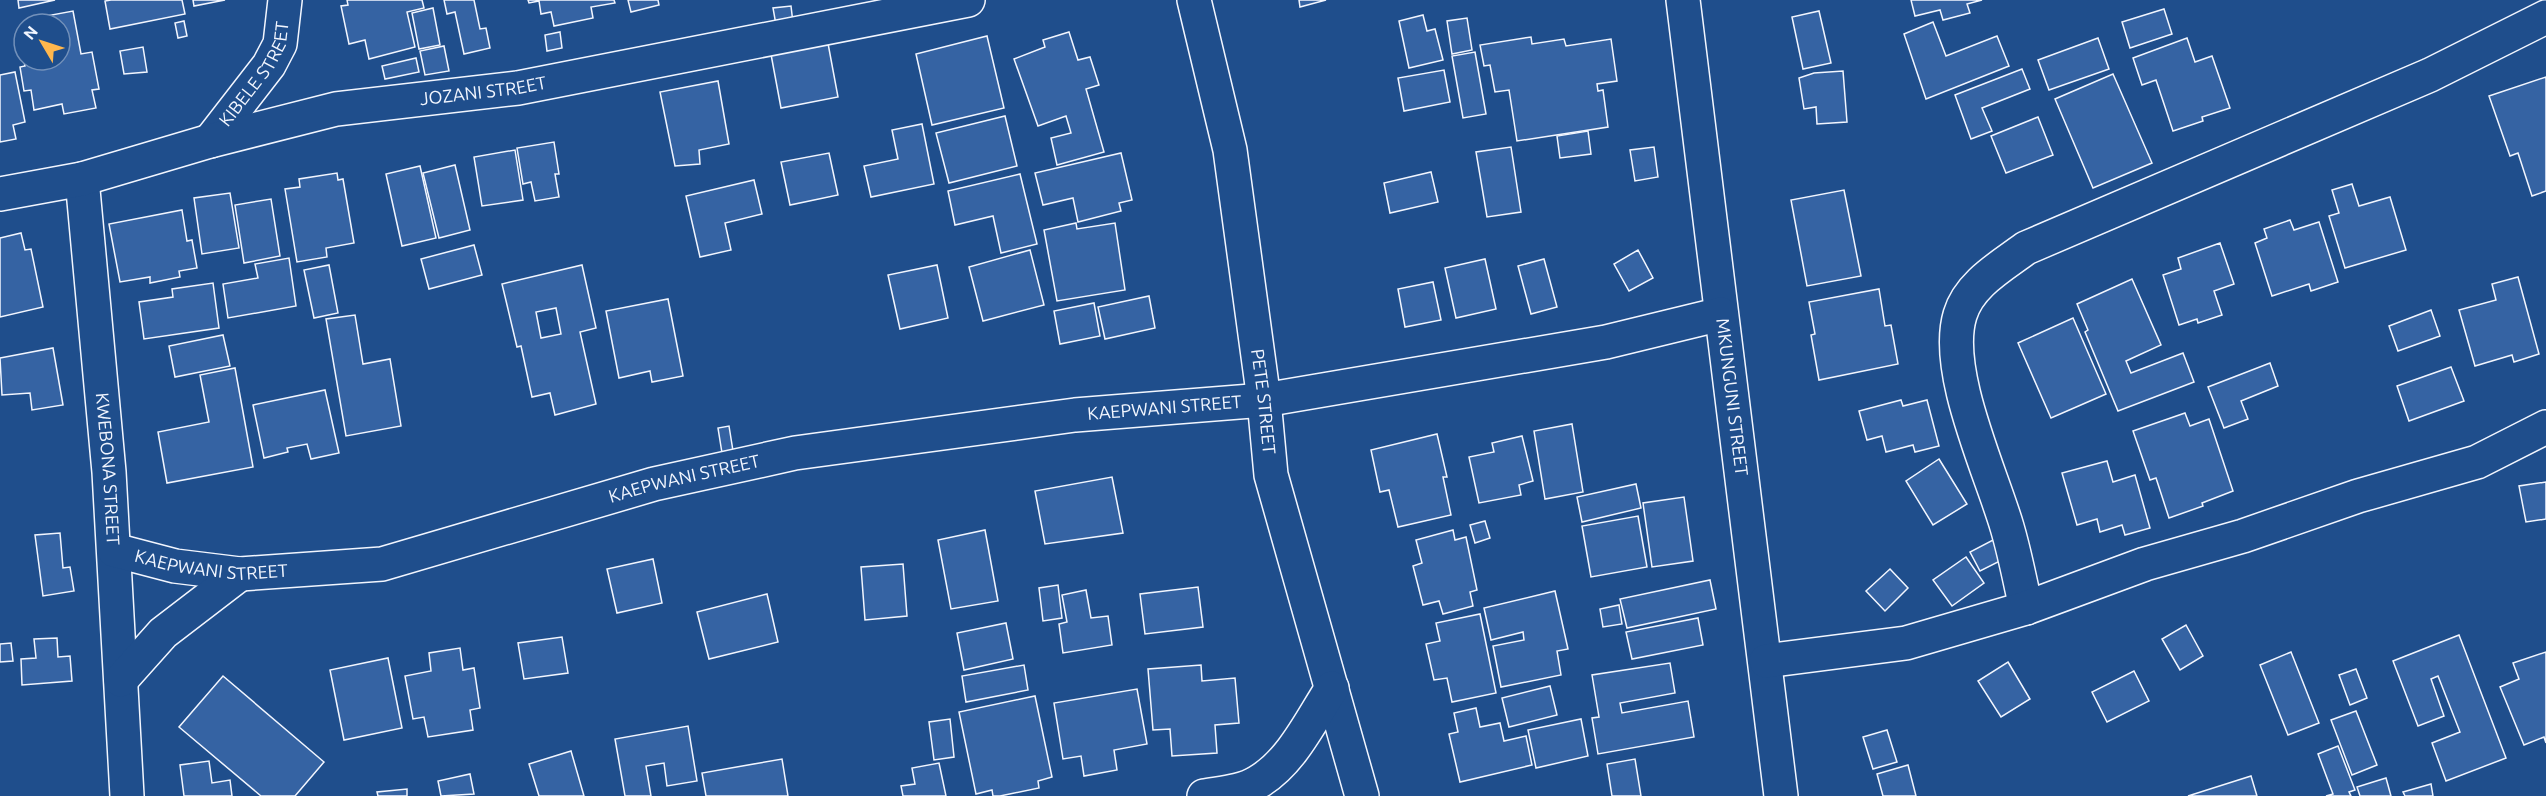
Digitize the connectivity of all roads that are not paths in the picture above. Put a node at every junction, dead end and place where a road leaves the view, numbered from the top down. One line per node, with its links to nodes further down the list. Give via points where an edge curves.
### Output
1 (285, 0): 6 (street, KIBELE STREET, via 280,44 269,65)
2 (968, 0): 6 (street, JOZANI STREET, via 518,88 336,109)
3 (1194, 0): 10 (street, PETE STREET, via 1230,150)
4 (1683, 0): 9 (street, MKUNGUNI STREET)
5 (2546, 17): 14 (street, via 2430,75 2026,248 1979,284 1960,313 1954,345 1977,443 2007,527)
6 (210, 141): 7 (street, JOZANI STREET)
7 (82, 178): 8 (street, JOZANI STREET); 12 (street, KWEBONA STREET)
8 (0, 194)
9 (1720, 314): 10 (street, KAEPWANI STREET, via 1606,342); 15 (street, MKUNGUNI STREET)
10 (1264, 400): 13 (street, KAEPWANI STREET, via 1075,415 795,453 654,484 382,564); 17 (street, PETE STREET, via 1271,475)
11 (2546, 427): 14 (street, via 2477,462 2145,564)
12 (114, 550): 13 (street, KAEPWANI STREET, via 175,566); 16 (street, KWEBONA STREET)
13 (240, 574): 16 (street, via 163,633)
14 (2026, 608): 15 (street, via 1906,643)
15 (1766, 661): 21 (street, MKUNGUNI STREET)
16 (121, 680): 19 (street, KWEBONA STREET)
17 (1332, 688): 18 (street, via 1287,757 1257,783); 20 (street, PETE STREET)
18 (1228, 794)
19 (127, 796)
20 (1362, 796)
21 (1782, 796)

